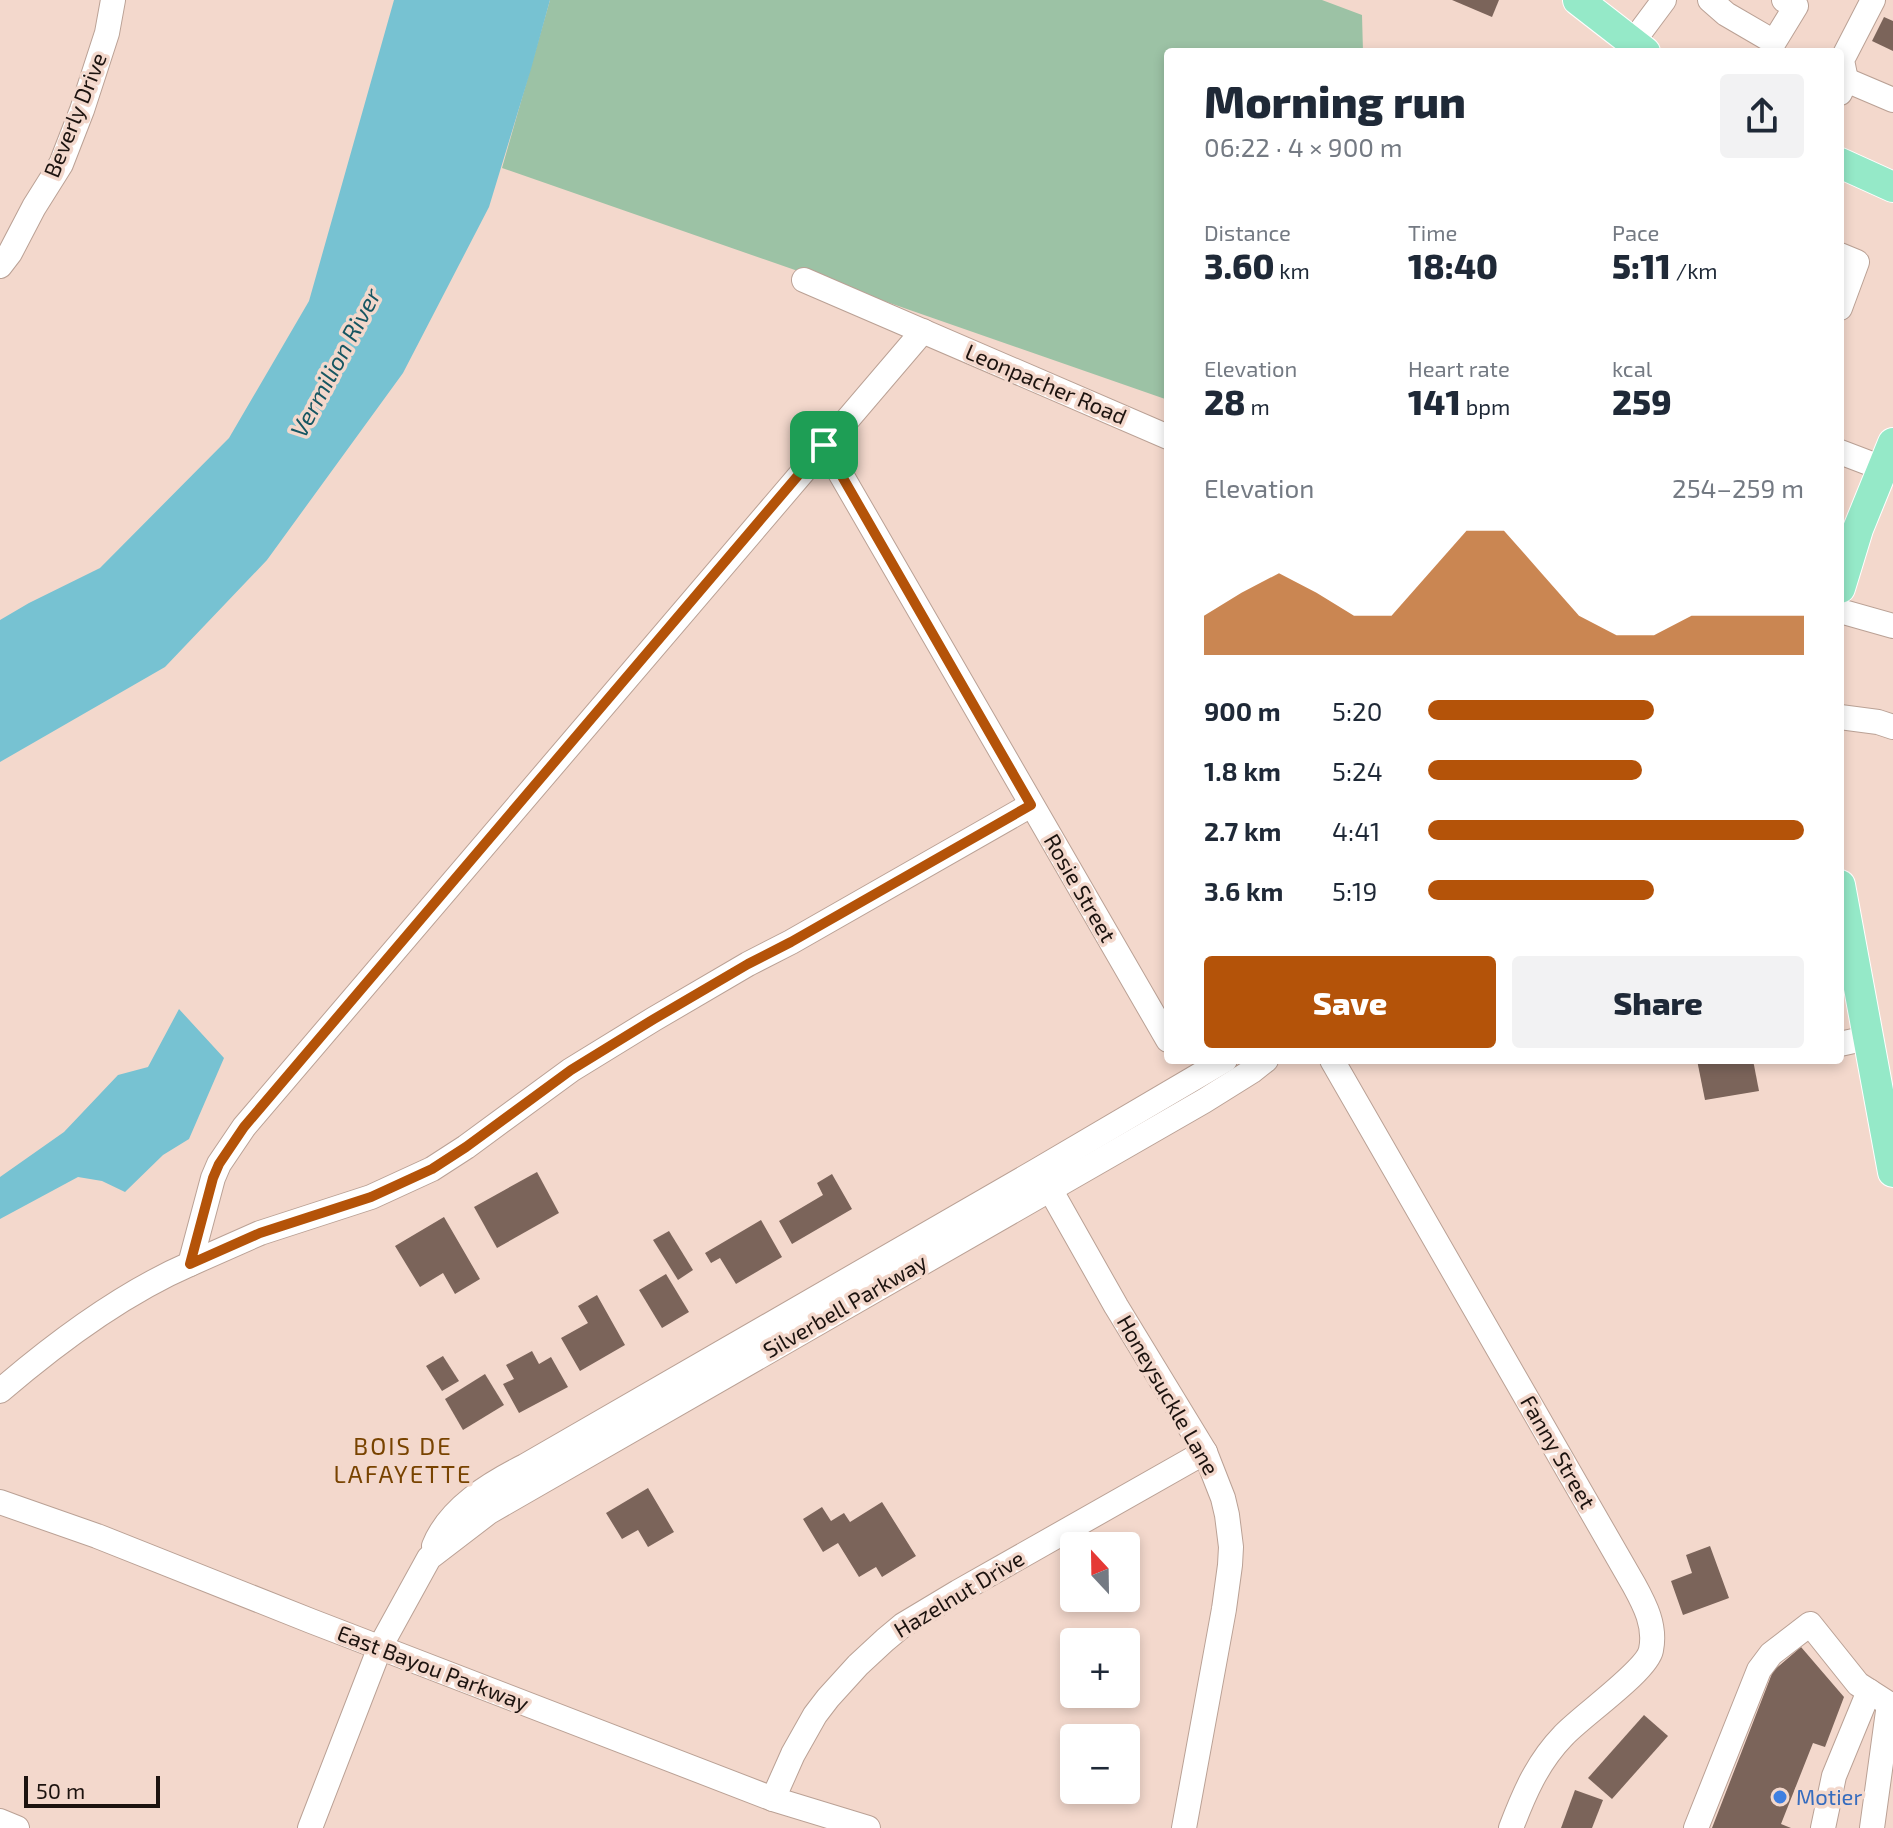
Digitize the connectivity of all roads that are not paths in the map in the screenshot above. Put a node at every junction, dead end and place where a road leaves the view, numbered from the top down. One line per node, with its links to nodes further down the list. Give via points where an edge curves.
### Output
1 (113, 0): 15 (street, Beverly Drive, via 107,33 61,164)
2 (1578, 0): 8 (main road)
3 (1664, 0): 8 (street)
4 (1711, 0): 6 (street, via 1774,42)
5 (1873, 0): 7 (street); 9 (street)
6 (1798, 2)
7 (1893, 11)
8 (1639, 47)
9 (1844, 56)
10 (1844, 87): 11 (street)
11 (1893, 100)
12 (1844, 165): 13 (main road)
13 (1893, 187)
14 (1844, 257): 17 (street, via 1857,262)
15 (0, 266)
16 (804, 280): 18 (street, Leonpacher Road)
17 (1844, 297)
18 (923, 331): 19 (street, Leonpacher Road); 20 (street)
19 (1164, 435)
20 (824, 445): 28 (street, Rosie Street); 38 (street, via 244,1127 213,1178)
21 (1844, 452): 22 (street)
22 (1888, 456): 23 (main road)
23 (1844, 574)
24 (1844, 612): 25 (street)
25 (1893, 626)
26 (1844, 718): 27 (street)
27 (1893, 727)
28 (1031, 805): 30 (street, Rosie Street); 38 (street, via 654,1019 571,1070 432,1169)
29 (1844, 930): 31 (main road)
30 (1164, 1033)
31 (1854, 1041): 36 (main road)
32 (1218, 1064): 35 (street, Silverbell Parkway)
33 (1261, 1064): 35 (street, Silverbell Parkway, via 1252,1071)
34 (1334, 1064): 50 (street, Fanny Street, via 1650,1621 1651,1651 1645,1663 1562,1737 1534,1773)
35 (1192, 1080): 37 (street, Silverbell Parkway)
36 (1893, 1172)
37 (1044, 1179): 40 (street, Honeysuckle Lane); 42 (street, Silverbell Parkway, via 489,1512 429,1558)
38 (190, 1264): 39 (street, via 91,1322)
39 (0, 1391)
40 (1205, 1452): 44 (street, Hazelnut Drive, via 903,1625 858,1665 815,1715); 49 (street, Honeysuckle Lane, via 1225,1506 1231,1556)
41 (0, 1502): 42 (street, East Bayou Parkway)
42 (380, 1647): 44 (street, East Bayou Parkway); 47 (street, Silverbell Parkway)
43 (1884, 1700): 51 (street, via 1858,1684 1810,1624 1759,1670); 52 (street, via 1834,1776); 53 (street)
44 (773, 1799): 48 (street, East Bayou Parkway)
45 (0, 1821): 46 (street)
46 (17, 1828)
47 (310, 1828)
48 (868, 1828)
49 (1184, 1828)
50 (1511, 1828)
51 (1696, 1828)
52 (1823, 1828)
53 (1872, 1828)

